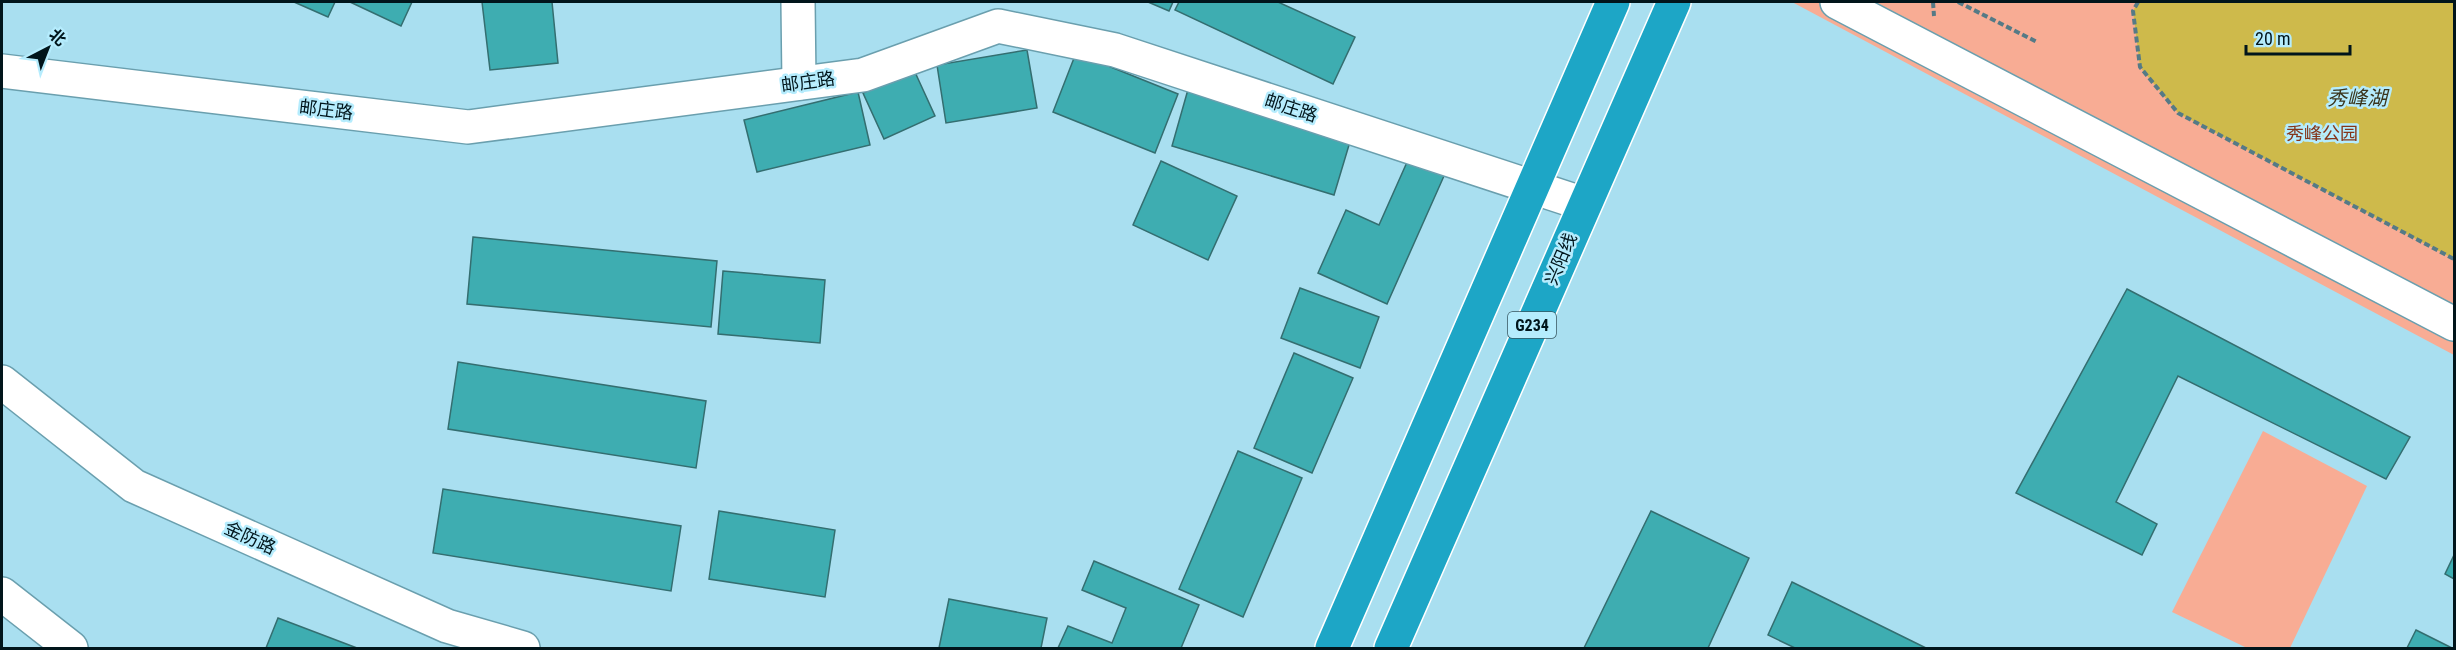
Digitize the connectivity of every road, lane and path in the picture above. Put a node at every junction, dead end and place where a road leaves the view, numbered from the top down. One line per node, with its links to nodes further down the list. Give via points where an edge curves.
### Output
1 (798, 2): 9 (street)
2 (1613, 2): 10 (highway)
3 (1674, 2): 11 (highway, 兴阳线 / G234)
4 (1837, 2): 13 (street)
5 (1958, 2): 7 (path)
6 (2138, 2): 12 (path, via 2133,11 2140,66 2178,113)
7 (2037, 42)
8 (2, 71): 9 (street, 邮庄路, via 468,127)
9 (799, 83): 10 (street, 邮庄路, via 863,75 998,26 1115,51)
10 (1532, 188): 11 (street, 邮庄路); 18 (highway)
11 (1584, 204): 19 (highway, 兴阳线 / G234)
12 (2454, 259)
13 (2454, 324)
14 (2, 382): 17 (street, 金防路, via 134,486 447,626)
15 (2, 594): 16 (street)
16 (71, 648)
17 (523, 648)
18 (1332, 648)
19 (1391, 648)

